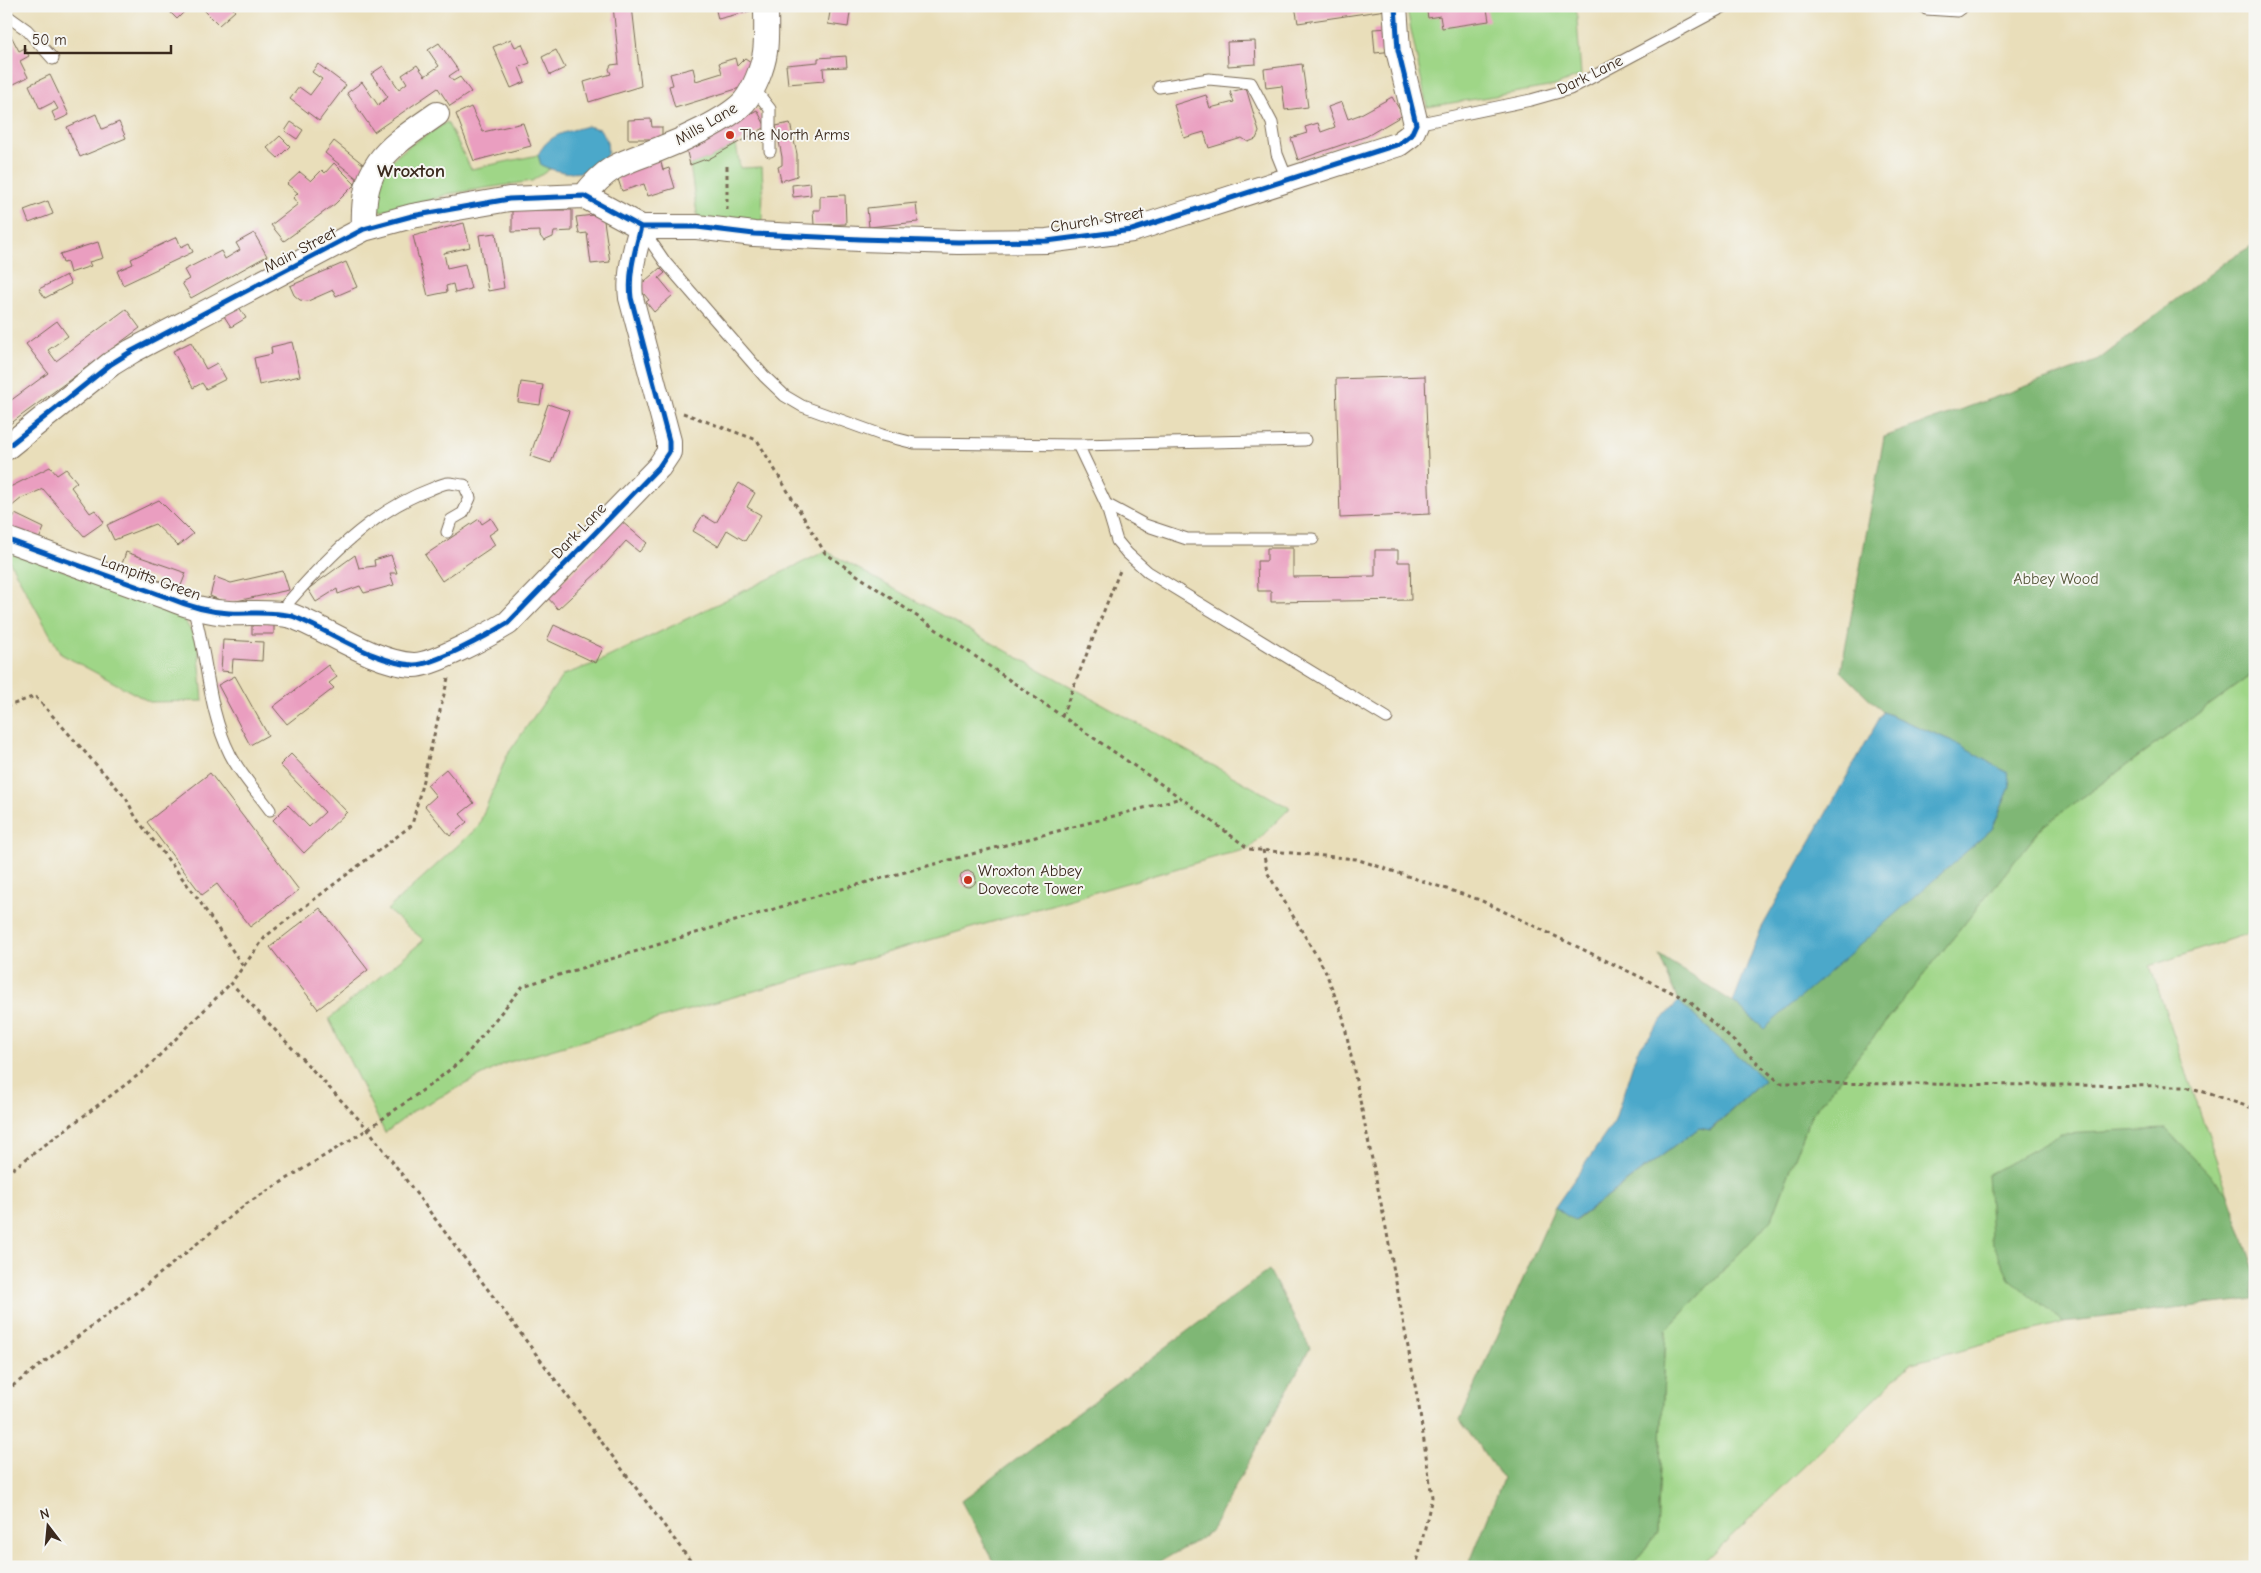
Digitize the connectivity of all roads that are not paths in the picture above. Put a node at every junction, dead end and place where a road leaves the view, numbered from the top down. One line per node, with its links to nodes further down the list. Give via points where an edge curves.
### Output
1 (766, 6): 8 (street, Mills Lane, via 765,54)
2 (1395, 6): 11 (street, via 1398,50)
3 (1725, 6): 11 (lane, Dark Lane, via 1570,89)
4 (1924, 6): 5 (lane, via 1957,11)
5 (1964, 6)
6 (6, 15): 7 (lane, via 27,30)
7 (53, 59)
8 (752, 86): 12 (lane, via 770,108); 14 (street, Mills Lane, via 744,101 726,116 676,143 613,167)
9 (1159, 87): 13 (lane, via 1209,79 1251,83 1272,123 1277,154)
10 (437, 114): 16 (street, via 392,146 378,162 363,206)
11 (1416, 124): 13 (street, Church Street, via 1411,135 1398,144)
12 (770, 150)
13 (1288, 180): 15 (street, Church Street, via 1132,230 1047,241 870,239 754,234 697,227)
14 (584, 196): 15 (street); 16 (street, Main Street, via 509,199 412,216)
15 (641, 227): 18 (lane, via 665,262 764,376 785,396 802,406 914,443); 25 (street, Dark Lane, via 629,284 670,441 659,467 508,623 454,651 414,665 385,658)
16 (364, 230): 19 (street, Main Street, via 132,351 111,364)
17 (1305, 440): 18 (lane)
18 (1078, 445): 20 (lane)
19 (6, 448)
20 (1106, 504): 23 (lane, via 1145,525 1187,539); 26 (lane, via 1117,541 1148,572)
21 (447, 532): 25 (lane, via 451,520 463,513 470,498 464,485 448,483 422,492 376,520 330,558)
22 (6, 539): 24 (street, Lampitts Green)
23 (1313, 539)
24 (193, 608): 25 (street, Lampitts Green); 27 (lane, via 202,636 210,693 222,735 230,755)
25 (286, 615)
26 (1387, 718)
27 (270, 810)

